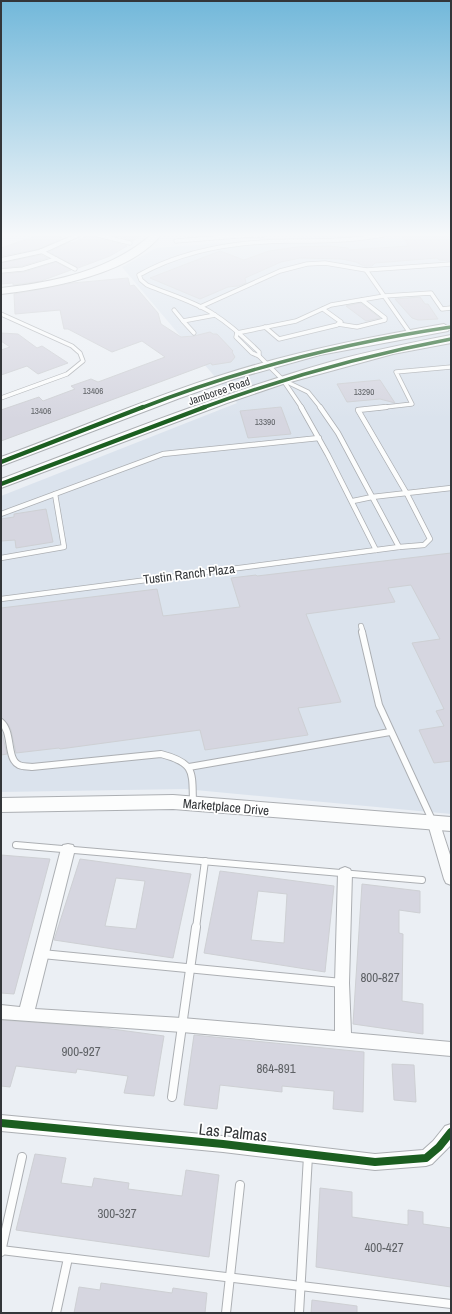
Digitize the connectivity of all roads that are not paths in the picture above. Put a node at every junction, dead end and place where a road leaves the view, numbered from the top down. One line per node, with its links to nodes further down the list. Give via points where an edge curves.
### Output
1 (174, 296): 7 (lane)
2 (224, 296): 7 (lane)
3 (382, 296): 6 (lane)
4 (384, 296): 19 (lane)
5 (433, 296): 8 (lane, via 442,309)
6 (362, 300): 9 (lane, via 331,305); 14 (lane, via 385,320 357,327)
7 (200, 307): 12 (lane)
8 (451, 308)
9 (323, 309): 14 (lane, via 341,322); 15 (lane, via 296,321)
10 (174, 310): 13 (lane)
11 (1, 314): 24 (lane, via 12,321 64,341 83,356 79,366 67,374)
12 (215, 314): 13 (lane); 18 (lane)
13 (183, 321): 17 (lane)
14 (338, 324): 15 (lane, via 278,339)
15 (266, 327): 18 (lane)
16 (451, 327): 19 (main road, Jamboree Road)
17 (194, 333)
18 (237, 333): 21 (lane, via 236,337)
19 (410, 333): 21 (main road, Jamboree Road)
20 (451, 339): 23 (main road, Jamboree Road, via 389,351)
21 (263, 361): 23 (lane); 26 (main road, Jamboree Road)
22 (451, 368): 30 (lane, via 396,372 412,404 358,410)
23 (283, 380): 25 (lane); 27 (main road, Jamboree Road, via 144,428); 31 (lane, via 300,386 322,409 338,433)
24 (1, 398)
25 (319, 438): 29 (lane, via 163,454); 32 (lane)
26 (1, 462)
27 (1, 484)
28 (451, 488): 30 (lane)
29 (55, 494): 33 (lane); 36 (lane, via 64,547)
30 (407, 494): 31 (lane); 34 (lane, Tustin Ranch Plaza, via 430,539 424,545)
31 (372, 497): 32 (lane); 34 (lane)
32 (353, 500): 35 (lane)
33 (1, 514)
34 (399, 547): 35 (lane, Tustin Ranch Plaza)
35 (376, 550): 37 (lane, Tustin Ranch Plaza)
36 (1, 558)
37 (1, 599)
38 (361, 626): 40 (lane, via 379,705)
39 (1, 722): 41 (lane, via 6,726 12,760 19,764 32,767 161,754 176,758)
40 (390, 732): 41 (lane); 44 (lane)
41 (189, 767): 42 (lane, via 192,774)
42 (193, 804): 43 (street, Marketplace Drive, via 173,802); 44 (street, Marketplace Drive)
43 (1, 805)
44 (442, 824): 49 (street)
45 (16, 845): 46 (lane)
46 (68, 849): 47 (lane); 51 (street)
47 (205, 861): 48 (lane); 52 (lane)
48 (345, 873): 50 (lane); 53 (street)
49 (451, 879)
50 (422, 880)
51 (42, 954): 52 (lane); 55 (street)
52 (190, 968): 53 (lane); 56 (lane)
53 (342, 983): 57 (street)
54 (1, 1012): 55 (street)
55 (26, 1015): 56 (street)
56 (182, 1025): 57 (street); 59 (lane)
57 (343, 1038): 58 (street)
58 (451, 1049)
59 (172, 1097)
60 (1, 1124): 62 (street, Las Palmas)
61 (451, 1132): 62 (street, Las Palmas, via 426,1158 376,1162)
62 (308, 1154): 68 (lane)
63 (22, 1157): 65 (lane)
64 (240, 1185): 67 (lane)
65 (1, 1251): 66 (lane)
66 (68, 1258): 67 (lane); 70 (lane)
67 (230, 1277): 68 (lane); 71 (lane)
68 (301, 1286): 69 (lane); 72 (lane)
69 (451, 1304)
70 (56, 1313)
71 (226, 1313)
72 (299, 1313)

